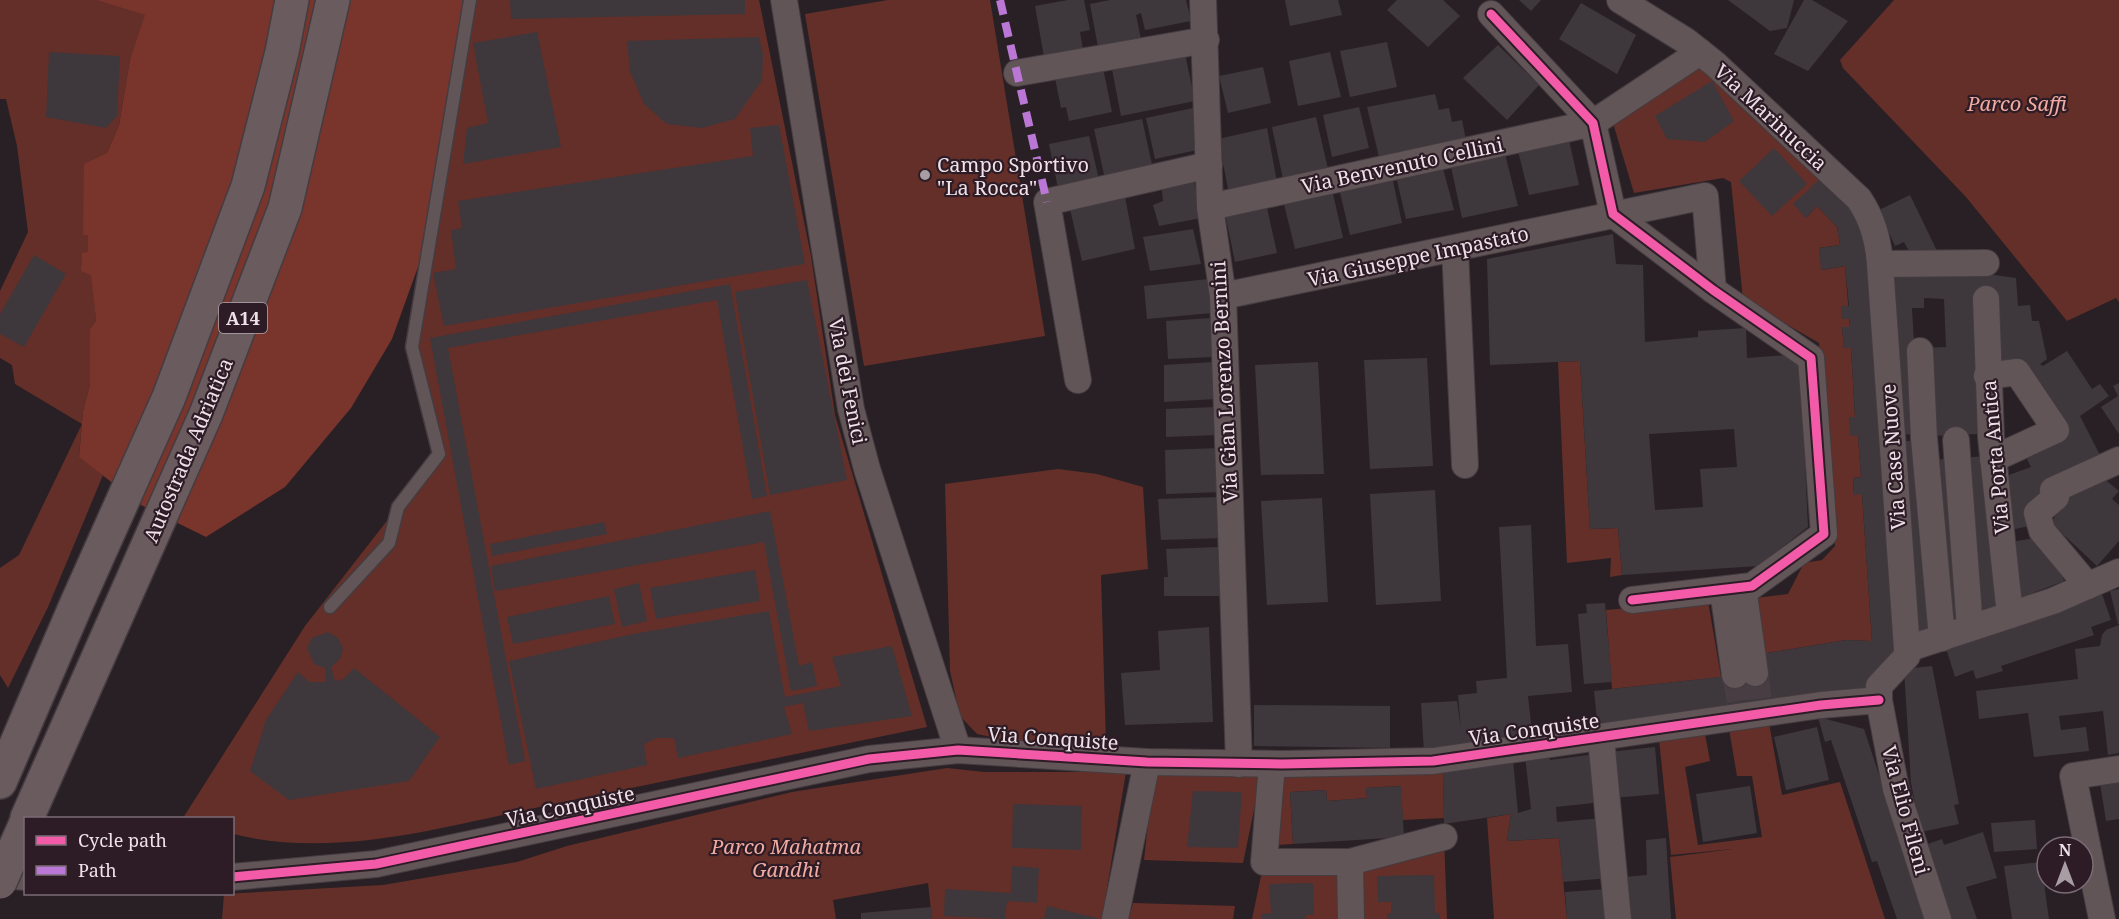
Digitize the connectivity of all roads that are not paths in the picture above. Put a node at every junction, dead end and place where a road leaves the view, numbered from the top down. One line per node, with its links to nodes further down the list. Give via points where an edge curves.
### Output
1 (292, 0): 49 (highway, Autostrada Adriatica / A14, via 248,186 169,397)
2 (333, 0): 50 (highway, Autostrada Adriatica / A14, via 285,208 206,414)
3 (470, 0): 36 (lane, via 412,347 439,454 398,507 389,543)
4 (784, 0): 44 (street, Via dei Fenici, via 851,409)
5 (1203, 0): 8 (street, Via Gian Lorenzo Bernini)
6 (1620, 0): 9 (street, Via Marinuccia)
7 (1491, 14): 11 (street)
8 (1206, 40): 10 (street); 12 (street, Via Gian Lorenzo Bernini)
9 (1700, 51): 11 (street, Via Benvenuto Cellini); 17 (street, Via Marinuccia, via 1858,200 1874,227)
10 (1017, 73)
11 (1593, 123): 13 (street, Via Benvenuto Cellini); 14 (street)
12 (1209, 165): 13 (street, Via Gian Lorenzo Bernini); 23 (street, via 1047,202)
13 (1210, 207): 19 (street, Via Gian Lorenzo Bernini)
14 (1612, 214): 15 (street, Via Giuseppe Impastato); 18 (street); 18 (street, Via Giuseppe Impastato, via 1705,196)
15 (1455, 249): 19 (street, Via Giuseppe Impastato); 29 (street)
16 (1986, 263): 17 (street)
17 (1880, 264): 25 (street, Via Case Nuove)
18 (1713, 290): 34 (street, via 1811,357 1824,534 1752,586)
19 (1223, 296): 46 (street, Via Gian Lorenzo Bernini)
20 (1986, 299): 22 (street, Via Porta Antica)
21 (1920, 351): 24 (street)
22 (1988, 376): 27 (street, Via Porta Antica); 27 (street, via 2017,372 2056,430)
23 (1078, 380)
24 (1924, 438): 25 (street); 26 (street); 39 (street)
25 (1891, 439): 40 (street, Via Case Nuove)
26 (1956, 440): 27 (street); 38 (street)
27 (1992, 448): 31 (street, Via Porta Antica)
28 (2119, 460): 30 (street, via 2053,490 2056,496 2037,513)
29 (1465, 465)
30 (2042, 531): 31 (street); 33 (street)
31 (2001, 540): 37 (street, Via Porta Antica)
32 (2119, 572): 33 (street)
33 (2088, 586): 37 (street)
34 (1733, 588): 35 (street); 41 (street)
35 (1632, 600)
36 (330, 608)
37 (2010, 615): 38 (street)
38 (1970, 628): 39 (street)
39 (1942, 638): 40 (street)
40 (1907, 649): 42 (street, via 1906,656 1879,686)
41 (1745, 674)
42 (1879, 700): 43 (street, Via Conquiste); 62 (street, Via Elio Fileni, via 1896,789)
43 (1602, 738): 47 (street, Via Conquiste, via 1432,761); 61 (street)
44 (958, 750): 45 (street, Via Conquiste); 56 (street, Via Conquiste, via 869,759 376,864)
45 (1147, 762): 46 (street, Via Conquiste); 59 (street)
46 (1239, 764): 47 (street, Via Conquiste)
47 (1272, 764): 53 (street, via 1264,862)
48 (2119, 769): 58 (street, via 2073,776)
49 (0, 782)
50 (28, 817)
51 (24, 828): 57 (highway, bridge)
52 (1444, 837): 53 (street)
53 (1350, 862): 60 (street)
54 (0, 876): 55 (street)
55 (24, 876)
56 (234, 877)
57 (0, 882)
58 (2107, 911)
59 (1115, 919)
60 (1351, 919)
61 (1618, 919)
62 (1938, 919)

